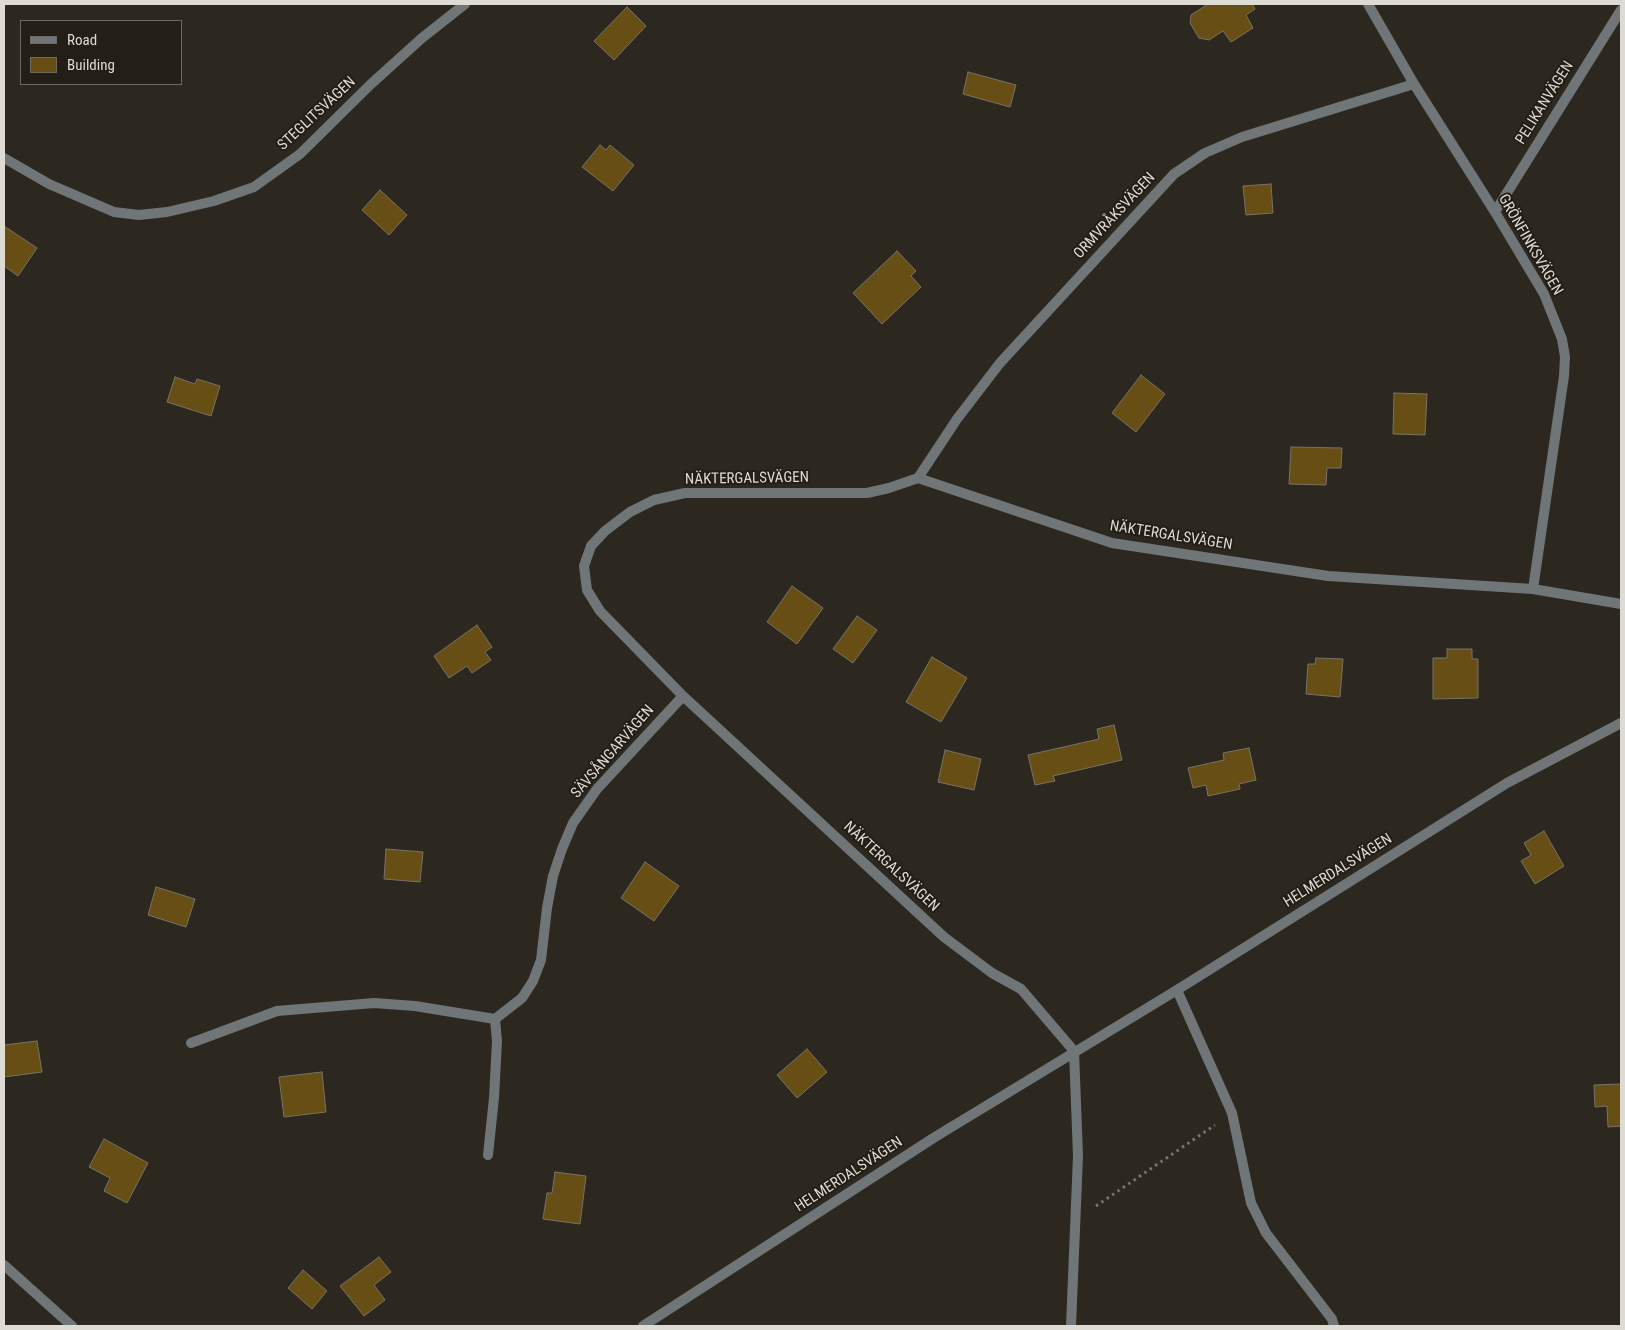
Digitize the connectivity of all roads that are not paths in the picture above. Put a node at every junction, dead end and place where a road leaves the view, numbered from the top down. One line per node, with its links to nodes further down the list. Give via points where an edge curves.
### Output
1 (465, 4): 5 (street, STEGLITSVÄGEN, via 371,84 300,154 254,188 167,212 140,215 114,212 49,184)
2 (1368, 4): 4 (street, GRÖNFINKSVÄGEN)
3 (1621, 10): 6 (street, PELIKANVÄGEN)
4 (1414, 84): 6 (street, GRÖNFINKSVÄGEN); 7 (street, ORMVRÅKSVÄGEN, via 1242,137 1205,153 1174,174 1000,363)
5 (4, 158)
6 (1495, 212): 8 (street, GRÖNFINKSVÄGEN, via 1544,294 1562,339 1565,357)
7 (918, 478): 8 (street, NÄKTERGALSVÄGEN, via 1112,543 1328,576); 10 (street, NÄKTERGALSVÄGEN, via 867,493 685,493 654,500 604,531 591,546 584,566 587,590 600,611)
8 (1533, 590): 9 (street, NÄKTERGALSVÄGEN)
9 (1621, 604)
10 (683, 696): 13 (street, SÄVSÅNGARVÄGEN, via 597,789 574,824 553,876 541,960 533,981 522,998); 15 (street, NÄKTERGALSVÄGEN, via 944,937 1021,989)
11 (1621, 723): 12 (street, HELMERDALSVÄGEN, via 1507,783)
12 (1177, 990): 15 (street, HELMERDALSVÄGEN); 21 (street, via 1232,1114 1251,1203 1266,1233 1332,1319)
13 (495, 1019): 14 (street, via 374,1003 278,1011); 16 (street, via 495,1089)
14 (191, 1043)
15 (1074, 1051): 19 (street, HELMERDALSVÄGEN); 20 (street, via 1078,1156)
16 (488, 1155)
17 (4, 1264): 18 (street)
18 (72, 1326)
19 (643, 1326)
20 (1071, 1326)
21 (1334, 1326)

